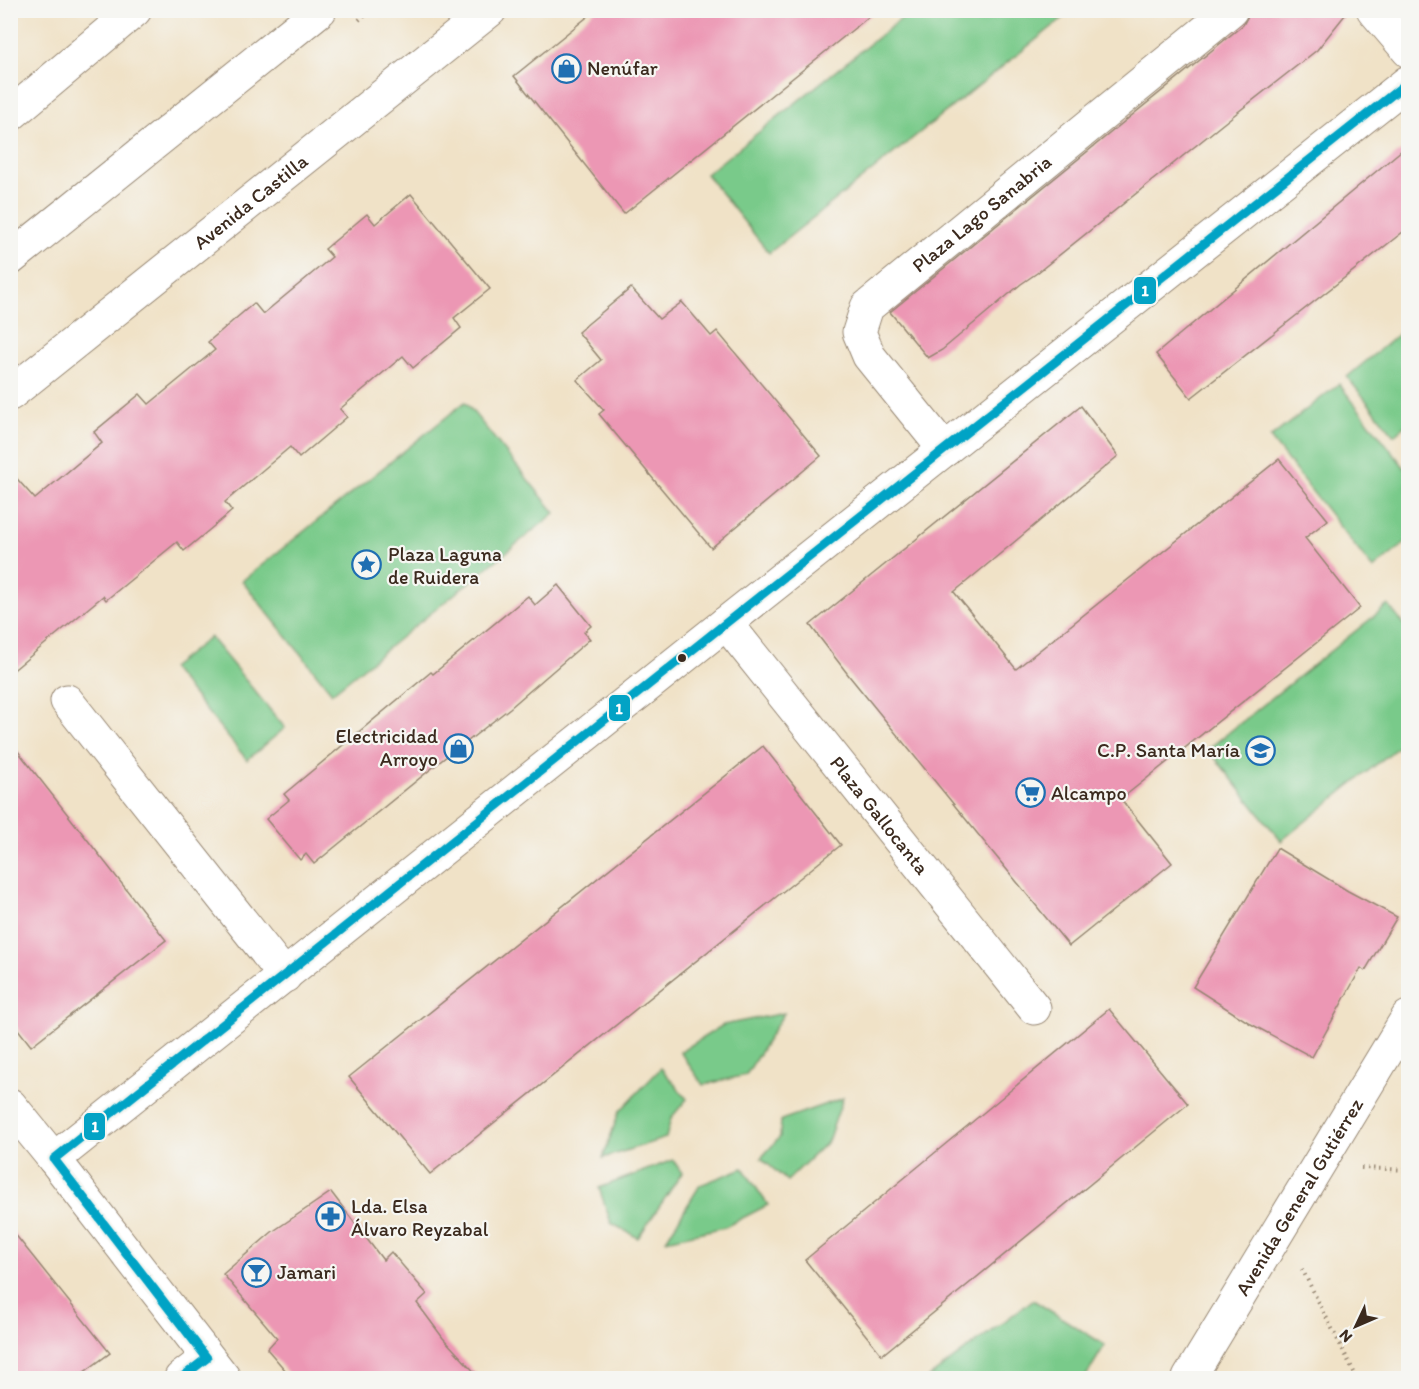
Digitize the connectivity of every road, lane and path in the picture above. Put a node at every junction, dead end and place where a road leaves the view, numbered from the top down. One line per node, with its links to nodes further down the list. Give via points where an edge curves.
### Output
1 (135, 10): 8 (street)
2 (320, 10): 9 (street)
3 (490, 10): 10 (street, Avenida Castilla)
4 (1232, 10): 11 (street, Plaza Lago Sanabria, via 867,307 859,332 869,356)
5 (1373, 10): 6 (street)
6 (1408, 51)
7 (1408, 82): 11 (street)
8 (10, 115)
9 (10, 259)
10 (10, 394)
11 (945, 450): 12 (street)
12 (726, 623): 14 (street); 15 (street, Plaza Gallocanta)
13 (67, 701): 14 (street)
14 (285, 976): 18 (street)
15 (1034, 1008)
16 (1408, 1017): 19 (street, Avenida General Gutiérrez)
17 (10, 1105): 18 (street)
18 (54, 1159): 20 (street)
19 (1281, 1227): 22 (street, Avenida General Gutiérrez); 23 (path)
20 (215, 1368): 21 (street)
21 (181, 1378)
22 (1189, 1378)
23 (1357, 1378)

